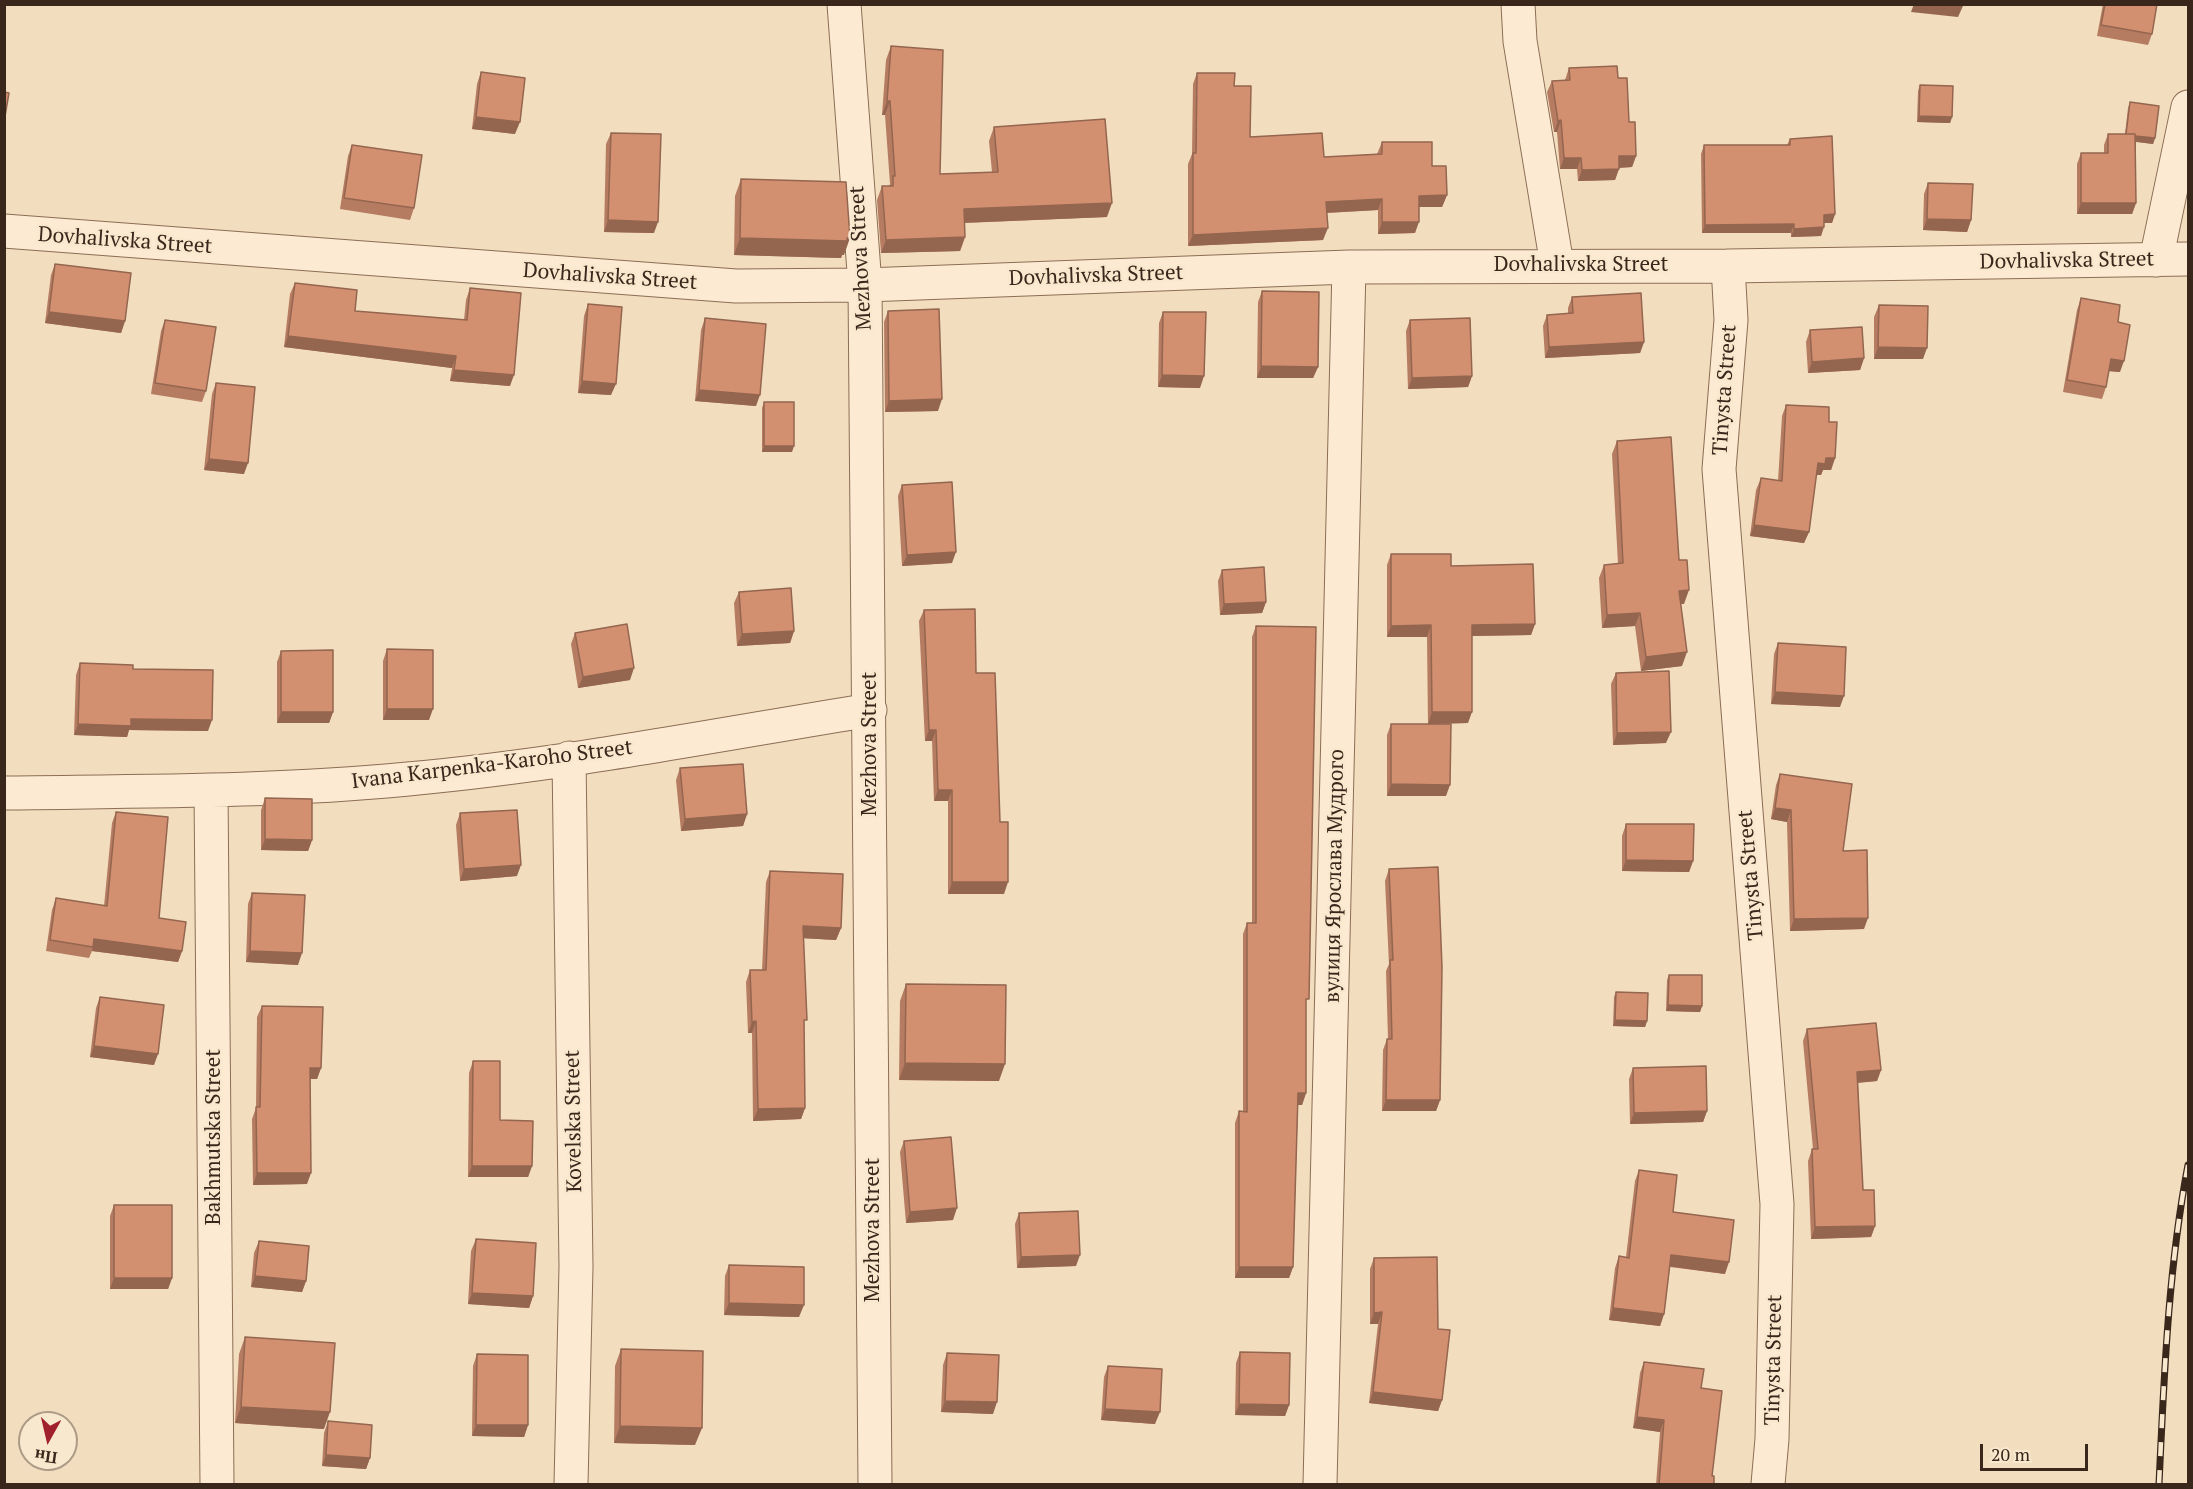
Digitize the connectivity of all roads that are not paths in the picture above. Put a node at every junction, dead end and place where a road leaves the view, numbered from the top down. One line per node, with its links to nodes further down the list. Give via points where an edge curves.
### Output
1 (844, 4): 10 (street, Mezhova Street)
2 (1518, 4): 7 (street, via 1520,41)
3 (2188, 106): 6 (street)
4 (4, 231): 10 (street, Dovhalivska Street, via 736,286)
5 (2188, 259): 6 (street, Dovhalivska Street)
6 (2156, 260): 8 (street, Dovhalivska Street)
7 (1557, 265): 8 (street, Dovhalivska Street); 9 (street, Dovhalivska Street)
8 (1728, 266): 19 (street, Tinysta Street, via 1731,320 1719,469 1777,1204 1772,1439)
9 (1349, 267): 10 (street, Dovhalivska Street); 18 (street, вулиця Ярослава Мудрого)
10 (865, 285): 11 (street, Mezhova Street)
11 (870, 710): 12 (street, Ivana Karpenka-Karoho Street); 17 (street, Mezhova Street)
12 (570, 758): 13 (street, Ivana Karpenka-Karoho Street, via 408,779); 16 (street, Kovelska Street, via 576,1267)
13 (211, 790): 14 (street, Ivana Karpenka-Karoho Street); 15 (street, Bakhmutska Street)
14 (4, 793)
15 (217, 1485)
16 (571, 1485)
17 (875, 1485)
18 (1320, 1485)
19 (1767, 1485)

